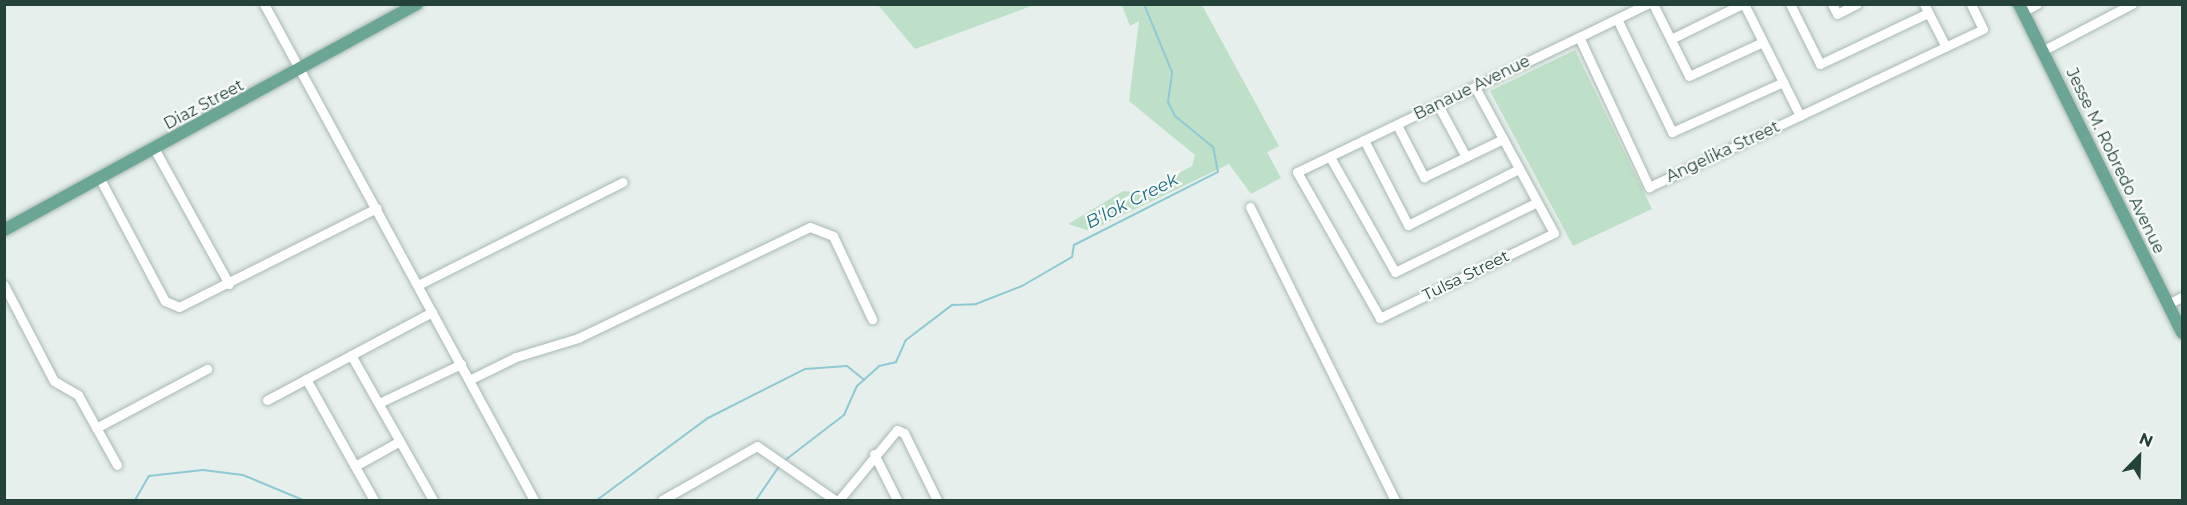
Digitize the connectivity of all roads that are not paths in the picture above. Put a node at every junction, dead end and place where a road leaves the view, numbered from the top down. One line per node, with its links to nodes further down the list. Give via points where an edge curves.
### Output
1 (264, 4): 20 (street)
2 (417, 4): 20 (main road, Diaz Street)
3 (1647, 4): 14 (street, Banaue Avenue)
4 (1653, 4): 16 (street)
5 (1743, 4): 16 (street); 17 (street)
6 (1790, 4): 13 (street, via 1820,64)
7 (1832, 4): 8 (street, via 1837,14)
8 (1857, 4)
9 (1971, 4): 18 (street, Angelika Street, via 1983,29)
10 (2037, 4): 12 (street)
11 (2132, 4): 19 (street)
12 (2020, 8): 19 (main road, Jesse M. Robredo Avenue)
13 (1926, 9): 18 (street)
14 (1617, 19): 15 (street, Banaue Avenue); 21 (street, via 1672,132)
15 (1579, 37): 22 (street, Banaue Avenue); 24 (street, Angelika Street, via 1649,187)
16 (1671, 39): 17 (street, via 1689,76)
17 (1763, 42): 21 (street)
18 (1946, 47): 24 (street, Angelika Street)
19 (2042, 51): 43 (main road, Jesse M. Robredo Avenue)
20 (300, 72): 28 (main road, Diaz Street); 37 (street)
21 (1783, 82): 24 (street)
22 (1475, 87): 23 (street, Banaue Avenue); 26 (street, Tulsa Street)
23 (1438, 105): 25 (street, Banaue Avenue); 30 (street)
24 (1800, 116)
25 (1397, 124): 27 (street, Banaue Avenue); 30 (street, via 1424,177)
26 (1503, 139): 30 (street); 31 (street, Tulsa Street)
27 (1364, 140): 29 (street, Banaue Avenue); 31 (street, via 1408,225)
28 (155, 150): 33 (main road, Diaz Street); 39 (street)
29 (1330, 157): 32 (street, Banaue Avenue); 35 (street, via 1395,272)
30 (1466, 157)
31 (1519, 169): 35 (street, Tulsa Street)
32 (1298, 172): 35 (street, Tulsa Street, via 1380,318 1554,233)
33 (100, 179): 38 (main road, Diaz Street); 39 (street, via 171,306 190,304)
34 (622, 182): 41 (street)
35 (1537, 202)
36 (1250, 207): 68 (street)
37 (377, 208): 39 (street); 41 (street)
38 (4, 230)
39 (229, 284)
40 (4, 285): 54 (street, via 54,381 78,395)
41 (418, 285): 44 (street)
42 (2182, 297): 43 (street)
43 (2168, 304): 46 (main road, Jesse M. Robredo Avenue)
44 (432, 312): 47 (street); 48 (street)
45 (872, 319): 51 (street, via 833,236 810,226 578,338 516,357)
46 (2182, 333)
47 (351, 355): 50 (street); 53 (street)
48 (461, 364): 51 (street); 53 (street)
49 (207, 369): 54 (street)
50 (306, 379): 52 (street); 58 (street)
51 (470, 380): 62 (street)
52 (267, 399)
53 (379, 403): 55 (street)
54 (96, 428): 57 (street)
55 (400, 441): 58 (street); 61 (street)
56 (874, 454): 59 (street); 66 (street); 67 (street, via 892,431 904,433)
57 (117, 465)
58 (355, 466): 60 (street)
59 (847, 490): 64 (street); 65 (street)
60 (374, 501)
61 (433, 501)
62 (534, 501)
63 (662, 501): 64 (street, via 753,446 779,458)
64 (837, 501)
65 (853, 501)
66 (897, 501)
67 (938, 501)
68 (1395, 501)

